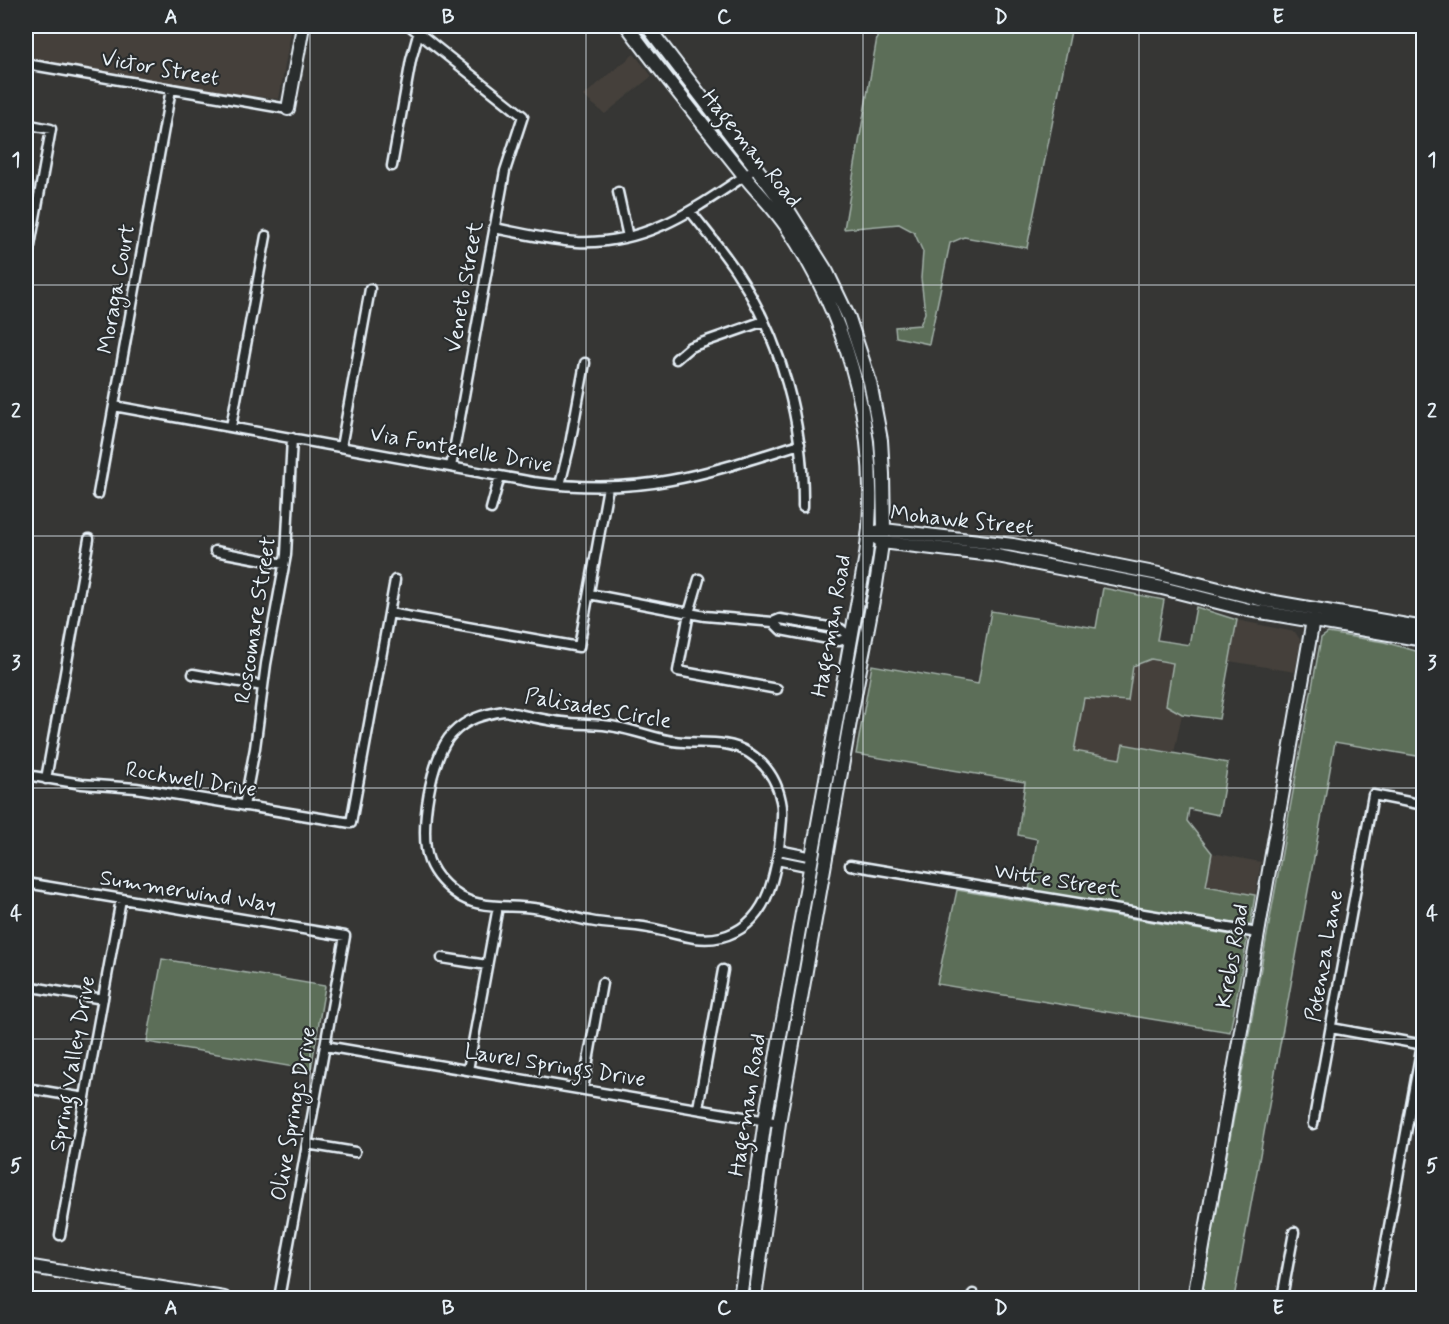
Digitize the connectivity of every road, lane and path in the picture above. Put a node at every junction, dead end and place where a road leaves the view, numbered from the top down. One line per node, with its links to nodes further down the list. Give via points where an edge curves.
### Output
1 (303, 26): 8 (main road)
2 (410, 26): 5 (street)
3 (627, 26): 12 (main road, Hageman Road)
4 (647, 26): 11 (main road, Hageman Road)
5 (419, 32): 10 (street); 15 (street, Veneto Street, via 523,116 510,152)
6 (26, 64): 7 (street, Victor Street)
7 (171, 89): 8 (street, Victor Street); 24 (street, Moraga Court)
8 (288, 109)
9 (26, 124): 16 (street, via 51,129)
10 (392, 166)
11 (756, 168): 12 (street); 37 (main road, Hageman Road, via 801,228 828,272 849,318 875,407 883,474)
12 (744, 176): 14 (street); 36 (main road, Hageman Road, via 801,248 840,332 856,382 867,437)
13 (618, 192): 18 (street)
14 (691, 212): 18 (street, via 660,228); 21 (street, via 736,271)
15 (494, 228): 18 (street, via 575,242); 29 (street, Veneto Street)
16 (28, 234): 19 (street)
17 (266, 236): 25 (street)
18 (628, 237)
19 (26, 268)
20 (370, 289): 28 (street)
21 (764, 321): 22 (street, via 690,347); 27 (street, via 789,388)
22 (676, 359)
23 (585, 363): 31 (street)
24 (114, 406): 25 (street, Via Fontenelle Drive); 33 (street, Moraga Court)
25 (231, 427): 26 (street, Via Fontenelle Drive)
26 (292, 438): 28 (street, Via Fontenelle Drive); 40 (street, Roscomare Street)
27 (800, 444): 32 (street, Via Fontenelle Drive, via 672,480); 34 (street)
28 (341, 447): 29 (street, Via Fontenelle Drive)
29 (451, 467): 30 (street, Via Fontenelle Drive)
30 (500, 476): 31 (street, Via Fontenelle Drive); 35 (street)
31 (560, 485): 32 (street, Via Fontenelle Drive)
32 (608, 487): 43 (street)
33 (98, 494)
34 (803, 507)
35 (491, 509)
36 (869, 534): 37 (main road, Mohawk Street); 48 (main road, Hageman Road)
37 (883, 536): 46 (main road, Mohawk Street); 47 (main road, Mohawk Street, via 1013,545 1159,574 1263,600); 53 (main road, Hageman Road)
38 (89, 539): 55 (street)
39 (215, 551): 40 (street)
40 (284, 564): 51 (street, Roscomare Street)
41 (699, 579): 45 (street)
42 (395, 580): 44 (street)
43 (589, 594): 44 (street, via 579,647); 45 (street)
44 (389, 612): 57 (street, Rockwell Drive, via 351,824)
45 (689, 613): 48 (street, via 773,622 781,630 839,642); 52 (street, via 678,671)
46 (1313, 620): 47 (main road, via 1327,616); 49 (main road); 67 (main road, Krebs Road)
47 (1421, 628)
48 (851, 637): 53 (main road, via 857,644 849,692); 61 (main road, Hageman Road)
49 (1424, 640)
50 (193, 674): 51 (street)
51 (263, 686): 57 (street, Roscomare Street)
52 (777, 689)
53 (851, 716): 68 (main road, Hageman Road)
54 (26, 776): 55 (street, Rockwell Drive)
55 (46, 779): 57 (street, Rockwell Drive, via 136,788)
56 (1424, 805): 76 (street, Potenza Lane, via 1373,795)
57 (244, 806)
58 (779, 850): 59 (street); 60 (street, Palisades Circle); 60 (street, Palisades Circle, via 782,803 776,783 765,766 730,745 672,741 620,727 564,723 504,711 484,714 458,728 440,752 434,771 425,824 428,859 448,888 480,904 535,908 701,939 721,937 740,929 755,916 767,899)
59 (792, 853): 61 (street); 62 (street)
60 (777, 860): 62 (street)
61 (812, 862): 62 (street); 68 (main road, via 817,873 808,922); 84 (main road, Hageman Road)
62 (790, 863)
63 (850, 866): 67 (street, Witte Street)
64 (26, 883): 65 (street, Summerwind Way)
65 (121, 899): 69 (street, Summerwind Way); 75 (street, Spring Valley Drive)
66 (497, 912): 71 (street)
67 (1258, 933): 99 (main road, Krebs Road)
68 (813, 934): 85 (main road, Hageman Road)
69 (345, 936): 78 (street, Olive Springs Drive)
70 (442, 958): 71 (street)
71 (487, 965): 79 (street)
72 (723, 970): 83 (street)
73 (602, 983): 81 (street)
74 (26, 986): 75 (street)
75 (103, 999): 82 (street, Spring Valley Drive)
76 (1330, 1029): 77 (street); 86 (street, Potenza Lane)
77 (1423, 1045): 101 (street)
78 (325, 1046): 79 (street, Laurel Springs Drive); 87 (street, Olive Springs Drive)
79 (468, 1070): 81 (street, Laurel Springs Drive)
80 (26, 1088): 82 (street)
81 (583, 1089): 83 (street, Laurel Springs Drive)
82 (85, 1098): 91 (street, Spring Valley Drive)
83 (698, 1108): 84 (street, Laurel Springs Drive)
84 (765, 1120): 85 (street, Laurel Springs Drive); 89 (main road, Hageman Road)
85 (779, 1123): 93 (main road, Hageman Road)
86 (1313, 1124)
87 (307, 1144): 88 (street); 96 (street, Olive Springs Drive)
88 (355, 1152)
89 (753, 1208): 93 (main road, via 756,1217 750,1255); 97 (main road, Hageman Road)
90 (1294, 1232): 100 (street)
91 (60, 1235)
92 (26, 1266): 94 (main road)
93 (757, 1284): 98 (main road, Hageman Road)
94 (170, 1294): 95 (main road)
95 (224, 1299)
96 (279, 1299)
97 (740, 1299)
98 (755, 1299)
99 (1194, 1299)
100 (1282, 1299)
101 (1376, 1299)

